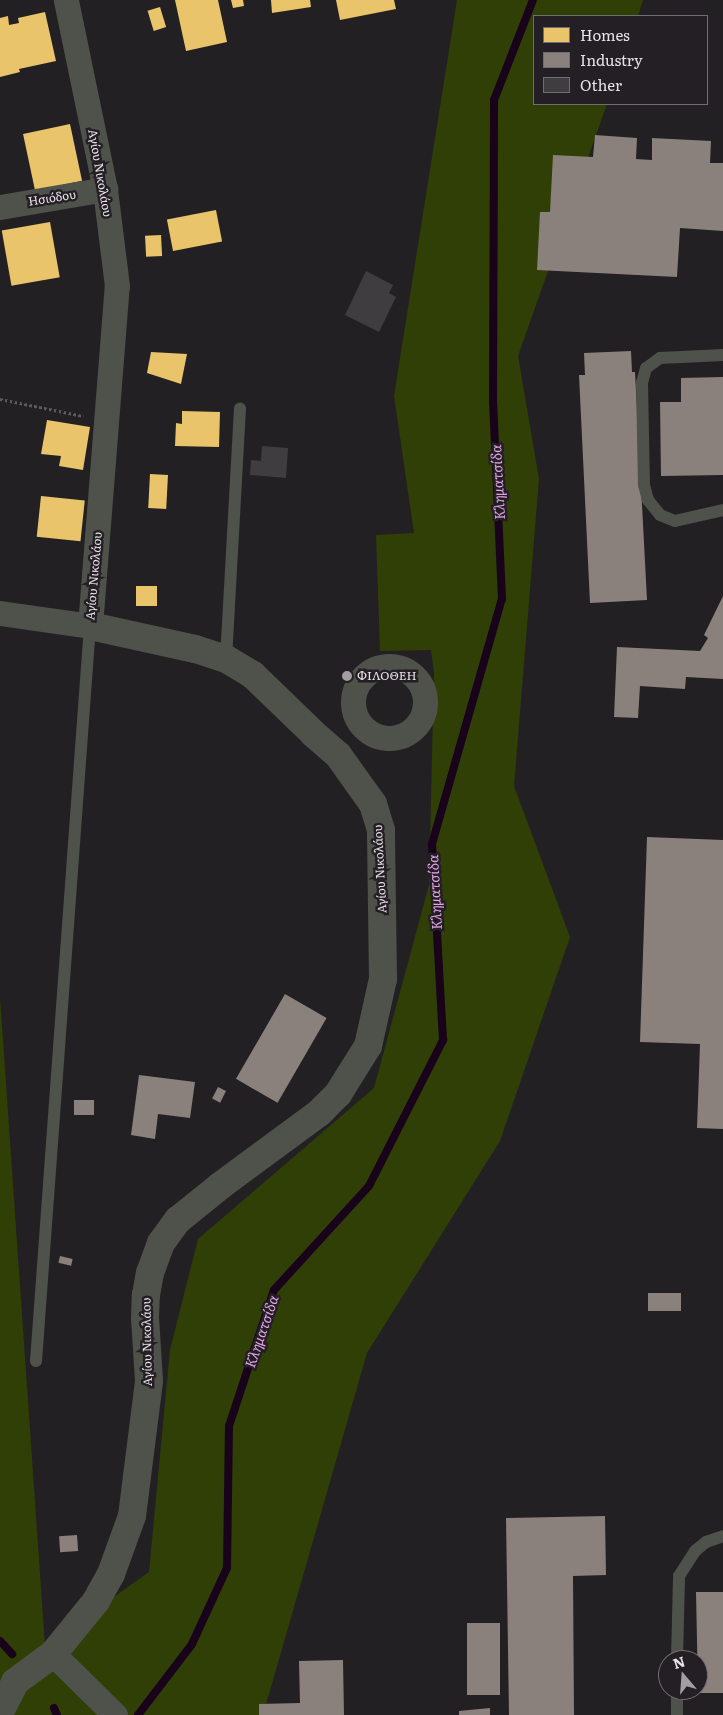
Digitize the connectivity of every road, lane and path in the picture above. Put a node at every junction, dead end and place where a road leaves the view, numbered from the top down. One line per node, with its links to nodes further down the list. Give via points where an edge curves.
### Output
1 (66, 0): 2 (street, Αγίου Νικολάου)
2 (105, 190): 3 (street, Ησιόδου); 7 (street, Αγίου Νικολάου, via 117,286)
3 (0, 206)
4 (723, 355): 8 (lane, via 660,358 646,368 642,383 644,486 648,500 660,515 675,521)
5 (0, 399): 7 (path)
6 (240, 408): 11 (lane)
7 (107, 421): 10 (street, Αγίου Νικολάου)
8 (723, 510)
9 (0, 613): 10 (street)
10 (90, 626): 11 (street, Αγίου Νικολάου, via 195,649); 14 (lane)
11 (226, 660): 13 (street, Αγίου Νικολάου, via 253,675)
12 (362, 725): 13 (street)
13 (338, 755): 17 (street, Αγίου Νικολάου, via 373,804 381,830 383,979 368,1046 338,1094 319,1113 178,1220 161,1243 146,1295 149,1381 132,1516 108,1581)
14 (36, 1361)
15 (723, 1536): 16 (lane, via 694,1551 679,1576)
16 (677, 1650)
17 (54, 1654): 18 (street, Αγίου Νικολάου); 21 (street)
18 (7, 1680): 20 (street, Αγίου Νικολάου)
19 (677, 1700): 22 (lane)
20 (0, 1712)
21 (115, 1715)
22 (677, 1715)

